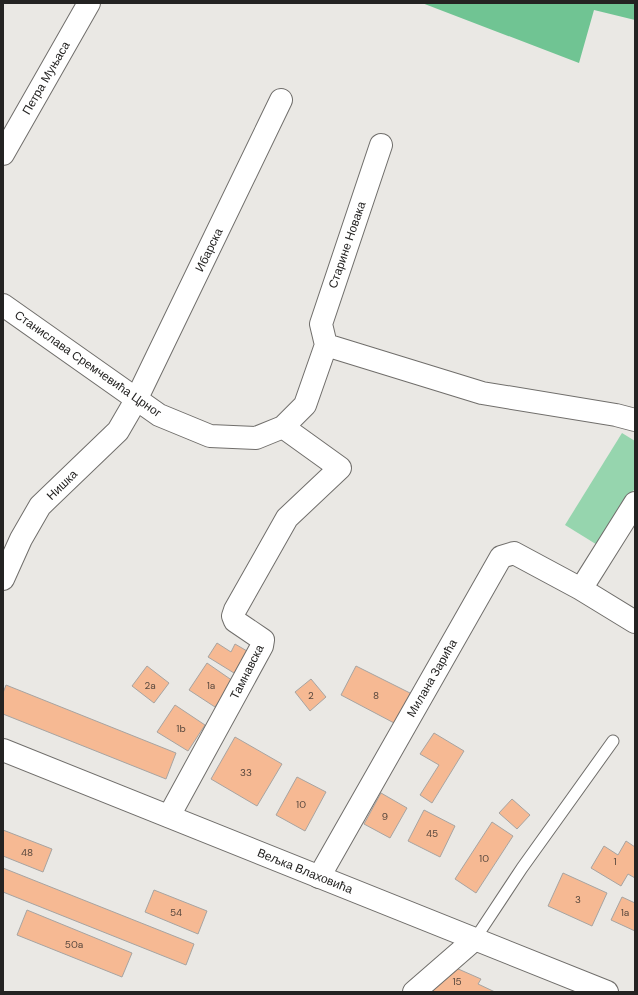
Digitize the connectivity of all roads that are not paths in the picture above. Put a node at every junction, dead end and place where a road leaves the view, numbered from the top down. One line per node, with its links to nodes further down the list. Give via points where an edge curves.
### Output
1 (89, 3): 4 (street, Петра Муњаса)
2 (281, 100): 7 (street, Ибарска)
3 (381, 145): 6 (street, Старине Новака, via 321,324)
4 (3, 154)
5 (3, 305): 7 (street, Станислава Сремчевића Црног)
6 (326, 345): 8 (street, via 482,393); 9 (street, Станислава Сремчевића Црног, via 305,405)
7 (136, 400): 9 (street, Станислава Сремчевића Црног, via 159,415 210,436 256,438); 11 (street, Нишка, via 118,431 40,506 21,539)
8 (635, 420)
9 (283, 427): 16 (street, Тамнавска, via 340,468 287,518 235,610 235,621 263,640 262,646)
10 (635, 503): 12 (street)
11 (3, 580)
12 (581, 589): 13 (street, Милана Зарића); 17 (street, Милана Зарића, via 514,553 501,557)
13 (635, 622)
14 (613, 741): 18 (lane, via 531,855)
15 (3, 750): 16 (street, Вељка Влаховића)
16 (169, 816): 17 (street, Вељка Влаховића)
17 (320, 877): 18 (street, Вељка Влаховића)
18 (475, 939): 19 (street); 20 (street, Вељка Влаховића)
19 (414, 992)
20 (607, 992)

